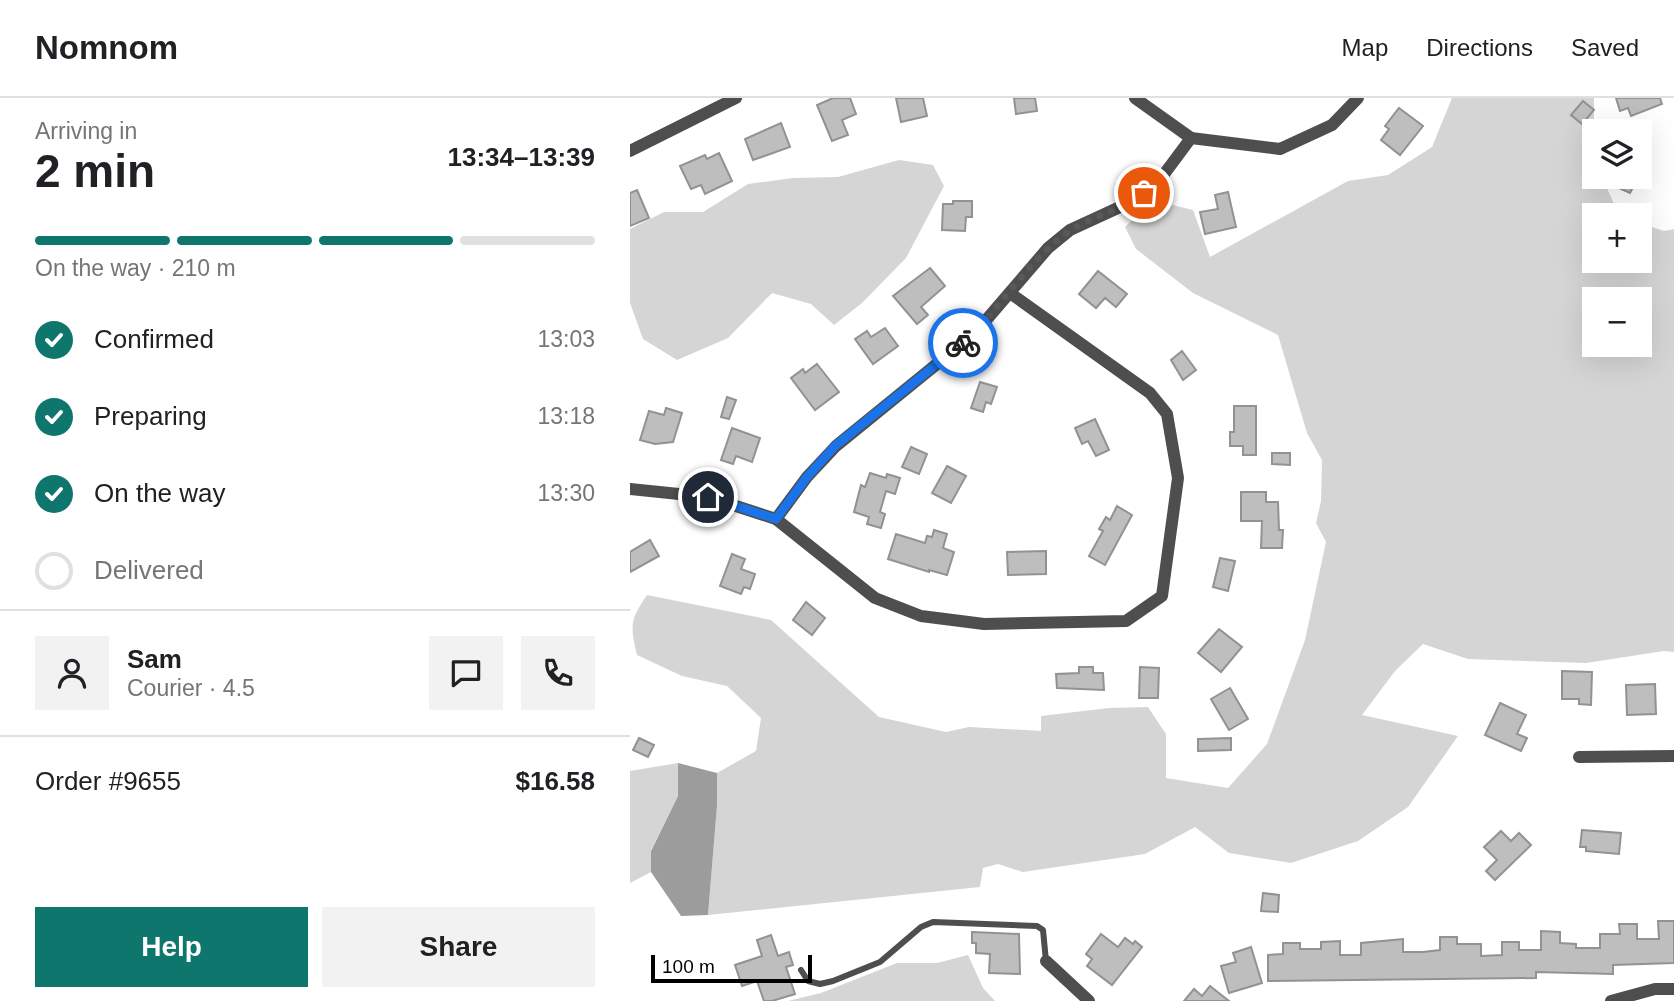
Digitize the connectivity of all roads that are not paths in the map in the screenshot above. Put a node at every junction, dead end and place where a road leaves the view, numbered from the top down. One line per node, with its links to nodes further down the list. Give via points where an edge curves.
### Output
1 (736, 98): 5 (street)
2 (1135, 98): 4 (street)
3 (1358, 98): 4 (street, via 1332,125 1280,149)
4 (1191, 138): 6 (street, via 1156,185 1133,201 1070,230 1048,248)
5 (630, 151)
6 (1010, 293): 8 (street, via 975,333 835,446); 8 (street, via 1150,393 1167,414 1178,478 1162,596 1126,621 984,624 921,616 875,598)
7 (630, 489): 8 (street, via 708,497)
8 (776, 519)
9 (1674, 756): 10 (street)
10 (1579, 757)
11 (1046, 961): 12 (lane, via 1042,930 1037,926 933,922 880,962 833,981 808,981); 14 (street)
12 (801, 970)
13 (1674, 989): 15 (street)
14 (1089, 1001)
15 (1611, 1001)

